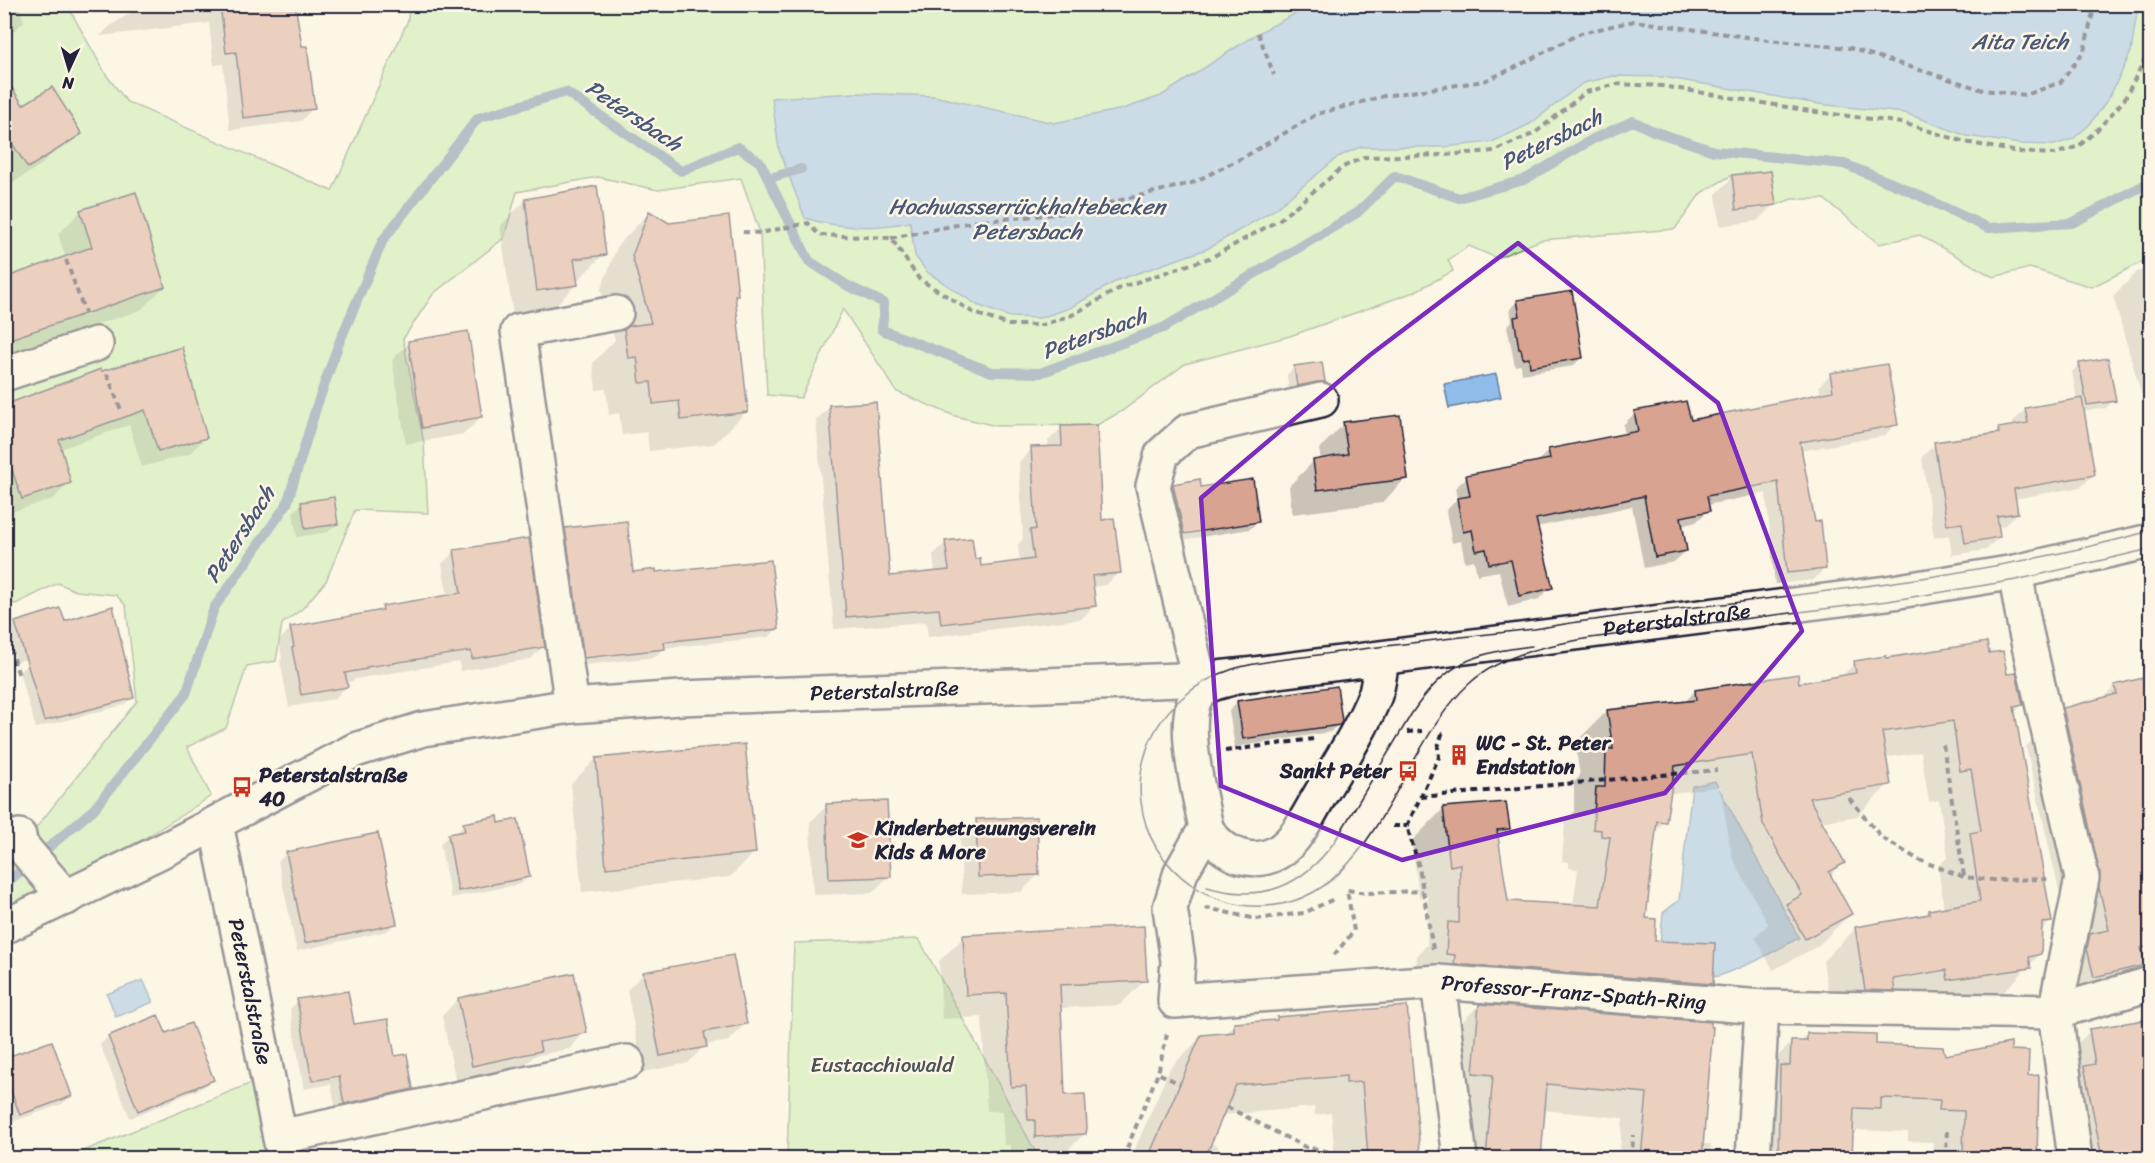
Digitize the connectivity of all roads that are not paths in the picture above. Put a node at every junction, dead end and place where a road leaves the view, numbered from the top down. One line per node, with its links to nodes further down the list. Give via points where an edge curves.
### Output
1 (616, 313): 10 (street, via 518,331)
2 (96, 344): 3 (street)
3 (4, 374)
4 (1321, 400): 9 (street, via 1188,431 1162,454 1153,486)
5 (2150, 545): 6 (street, Peterstalstraße)
6 (2015, 572): 7 (street, Peterstalstraße, via 1876,595); 19 (street, via 2082,878)
7 (1382, 659): 8 (street, Peterstalstraße); 12 (street, via 1376,693 1319,797 1286,847 1256,859 1239,857 1213,840)
8 (1245, 675): 9 (street, Peterstalstraße); 12 (street, via 1211,684 1197,694 1191,711 1189,732)
9 (1199, 679): 10 (street, Peterstalstraße, via 680,698)
10 (572, 706): 11 (street, Peterstalstraße, via 423,729 355,750)
11 (216, 824): 14 (street, Peterstalstraße); 21 (street, Peterstalstraße)
12 (1206, 828): 16 (street, Professor-Franz-Spath-Ring, via 1181,872 1170,908 1178,961 1175,1001)
13 (19, 836): 14 (street, via 20,844)
14 (58, 888): 15 (street, Peterstalstraße)
15 (4, 927)
16 (1438, 982): 18 (street, Professor-Franz-Spath-Ring); 22 (street)
17 (2151, 984): 19 (street, Professor-Franz-Spath-Ring)
18 (1762, 1007): 19 (street, Professor-Franz-Spath-Ring); 23 (street)
19 (2055, 1012): 24 (street)
20 (627, 1062): 21 (street)
21 (282, 1148)
22 (1460, 1158)
23 (1753, 1158)
24 (2075, 1158)

